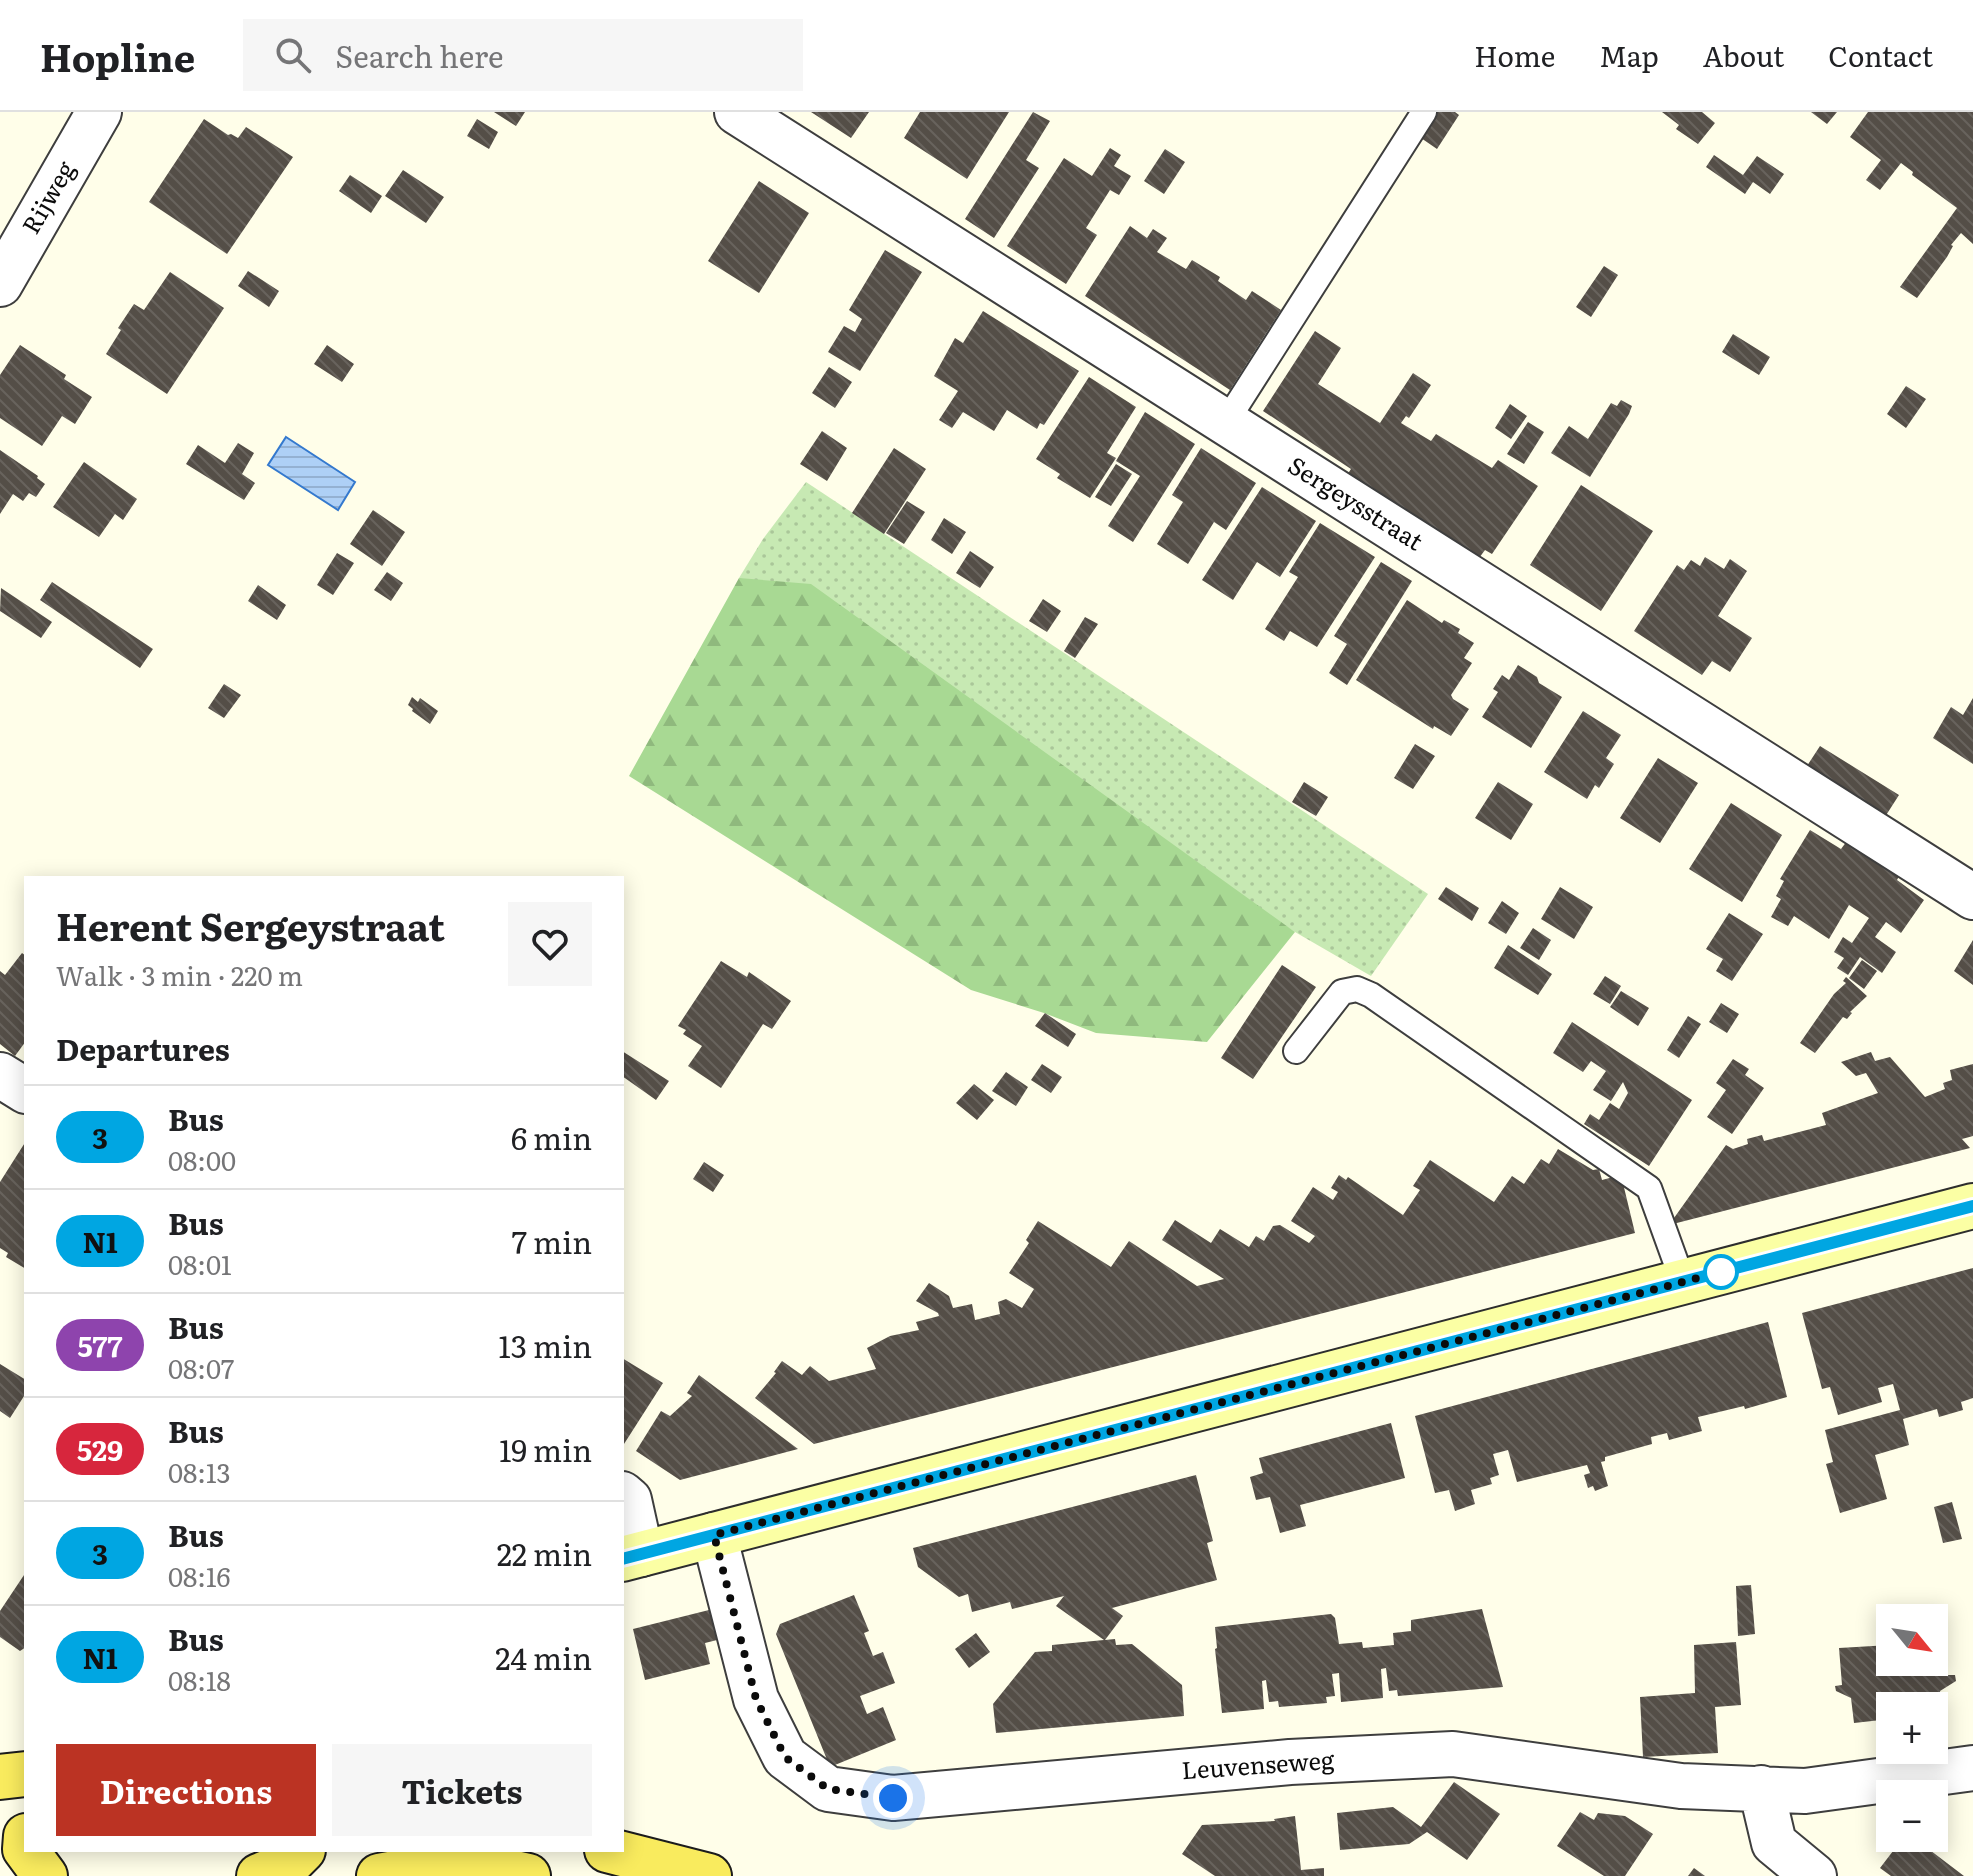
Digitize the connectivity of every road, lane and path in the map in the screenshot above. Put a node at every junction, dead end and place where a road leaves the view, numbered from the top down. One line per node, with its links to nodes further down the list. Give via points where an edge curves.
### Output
1 (99, 112): 4 (street, Rijweg)
2 (737, 112): 5 (street, Sergeysstraat)
3 (1424, 112): 5 (lane)
4 (0, 284)
5 (1226, 422): 6 (street, Sergeysstraat)
6 (1973, 897)
7 (1296, 1051): 11 (lane, via 1342,992 1357,989 1371,995 1649,1188)
8 (0, 1075): 9 (street)
9 (24, 1090)
10 (1973, 1206): 11 (street)
11 (1683, 1282): 13 (street)
12 (624, 1496): 14 (street, via 629,1500)
13 (714, 1535): 14 (street); 18 (street, Leuvenseweg, via 756,1699 785,1757 828,1789 893,1798 1290,1762 1453,1754 1681,1786)
14 (632, 1557)
15 (1973, 1768): 18 (street, Leuvenseweg, via 1805,1791)
16 (24, 1774): 17 (main road)
17 (0, 1777)
18 (1761, 1788): 27 (street, via 1774,1843)
19 (27, 1852): 23 (main road)
20 (301, 1852): 24 (main road, via 290,1863)
21 (615, 1852): 26 (main road)
22 (511, 1868): 25 (main road, via 423,1868)
23 (45, 1876)
24 (259, 1876)
25 (379, 1876)
26 (709, 1876)
27 (1814, 1876)

